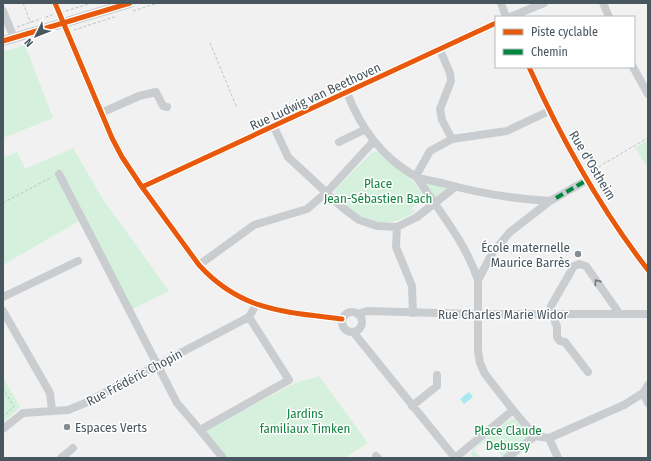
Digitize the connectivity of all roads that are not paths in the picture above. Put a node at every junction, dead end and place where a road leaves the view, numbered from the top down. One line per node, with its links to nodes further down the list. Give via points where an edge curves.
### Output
1 (55, 3): 10 (street)
2 (130, 3): 10 (main road)
3 (501, 3): 7 (street)
4 (544, 3): 8 (street)
5 (603, 3): 9 (street)
6 (3, 11): 12 (street)
7 (506, 16)
8 (512, 16)
9 (609, 16)
10 (63, 24): 12 (main road, via 33,27); 21 (street)
11 (495, 24): 14 (street, Rue Ludwig van Beethoven)
12 (12, 33): 13 (main road)
13 (3, 40)
14 (440, 50): 17 (street, Rue Ludwig van Beethoven); 24 (street, via 451,81 440,109 442,120)
15 (529, 68): 20 (street, Rue d'Ostheim)
16 (634, 68): 18 (street)
17 (346, 93): 22 (street, Rue Ludwig van Beethoven); 23 (street)
18 (648, 94)
19 (167, 107): 21 (street, via 163,106 156,92 139,96)
20 (549, 111): 24 (street, via 507,131); 29 (street, Rue d'Ostheim)
21 (101, 113): 30 (street, via 122,157)
22 (274, 127): 30 (street, Rue Ludwig van Beethoven); 32 (street, via 288,157)
23 (364, 130): 25 (street); 26 (street)
24 (452, 139): 28 (street, via 430,151)
25 (339, 142)
26 (373, 142): 28 (street); 32 (street)
27 (58, 174): 52 (street)
28 (416, 176): 31 (street); 34 (street)
29 (586, 178): 33 (street); 38 (street, Rue d'Ostheim)
30 (142, 187): 37 (street)
31 (456, 187): 33 (street, via 515,199); 34 (street)
32 (327, 192): 35 (street, via 359,220 377,226); 37 (street, via 307,209 254,225)
33 (550, 201): 39 (street, via 510,232 493,252)
34 (435, 204): 35 (street); 39 (street, via 459,238)
35 (397, 227): 43 (street, via 396,247 412,286)
36 (78, 261): 40 (street)
37 (199, 265): 41 (street, via 211,278)
38 (648, 270)
39 (478, 280): 45 (street)
40 (3, 298)
41 (256, 305): 49 (street); 50 (street, via 279,311)
42 (3, 310): 60 (street, via 50,393)
43 (413, 313): 44 (street, Rue Charles Marie Widor, via 367,311); 45 (street, Rue Charles Marie Widor)
44 (358, 314): 50 (street, via 348,312); 51 (street, via 362,320 361,327)
45 (479, 314): 46 (street, Rue Charles Marie Widor); 59 (street, via 480,363 485,374)
46 (552, 314): 47 (street, Rue Charles Marie Widor); 47 (street, one-way to 46, via 586,266 579,264 574,266 551,306); 53 (street, via 558,326 557,337 565,342)
47 (618, 314): 48 (street, Rue Charles Marie Widor)
48 (648, 314)
49 (249, 317): 52 (street, Rue Frédéric Chopin); 62 (street, via 289,380)
50 (342, 319): 51 (street, via 345,330)
51 (354, 333): 58 (street)
52 (158, 365): 60 (street, Rue Frédéric Chopin, via 83,404 68,410); 62 (street, via 178,403)
53 (588, 372)
54 (437, 375): 58 (street, via 437,386)
55 (648, 385): 56 (street)
56 (643, 393): 57 (street); 64 (street, via 624,405)
57 (648, 403)
58 (412, 406): 68 (street)
59 (513, 410): 63 (street); 68 (street)
60 (52, 411): 61 (street, Rue Frédéric Chopin, via 23,413)
61 (3, 429)
62 (200, 430): 67 (street)
63 (535, 436): 64 (street); 69 (street)
64 (549, 438): 70 (street)
65 (73, 448): 66 (street)
66 (61, 458)
67 (223, 458)
68 (455, 458)
69 (507, 458)
70 (558, 458)

